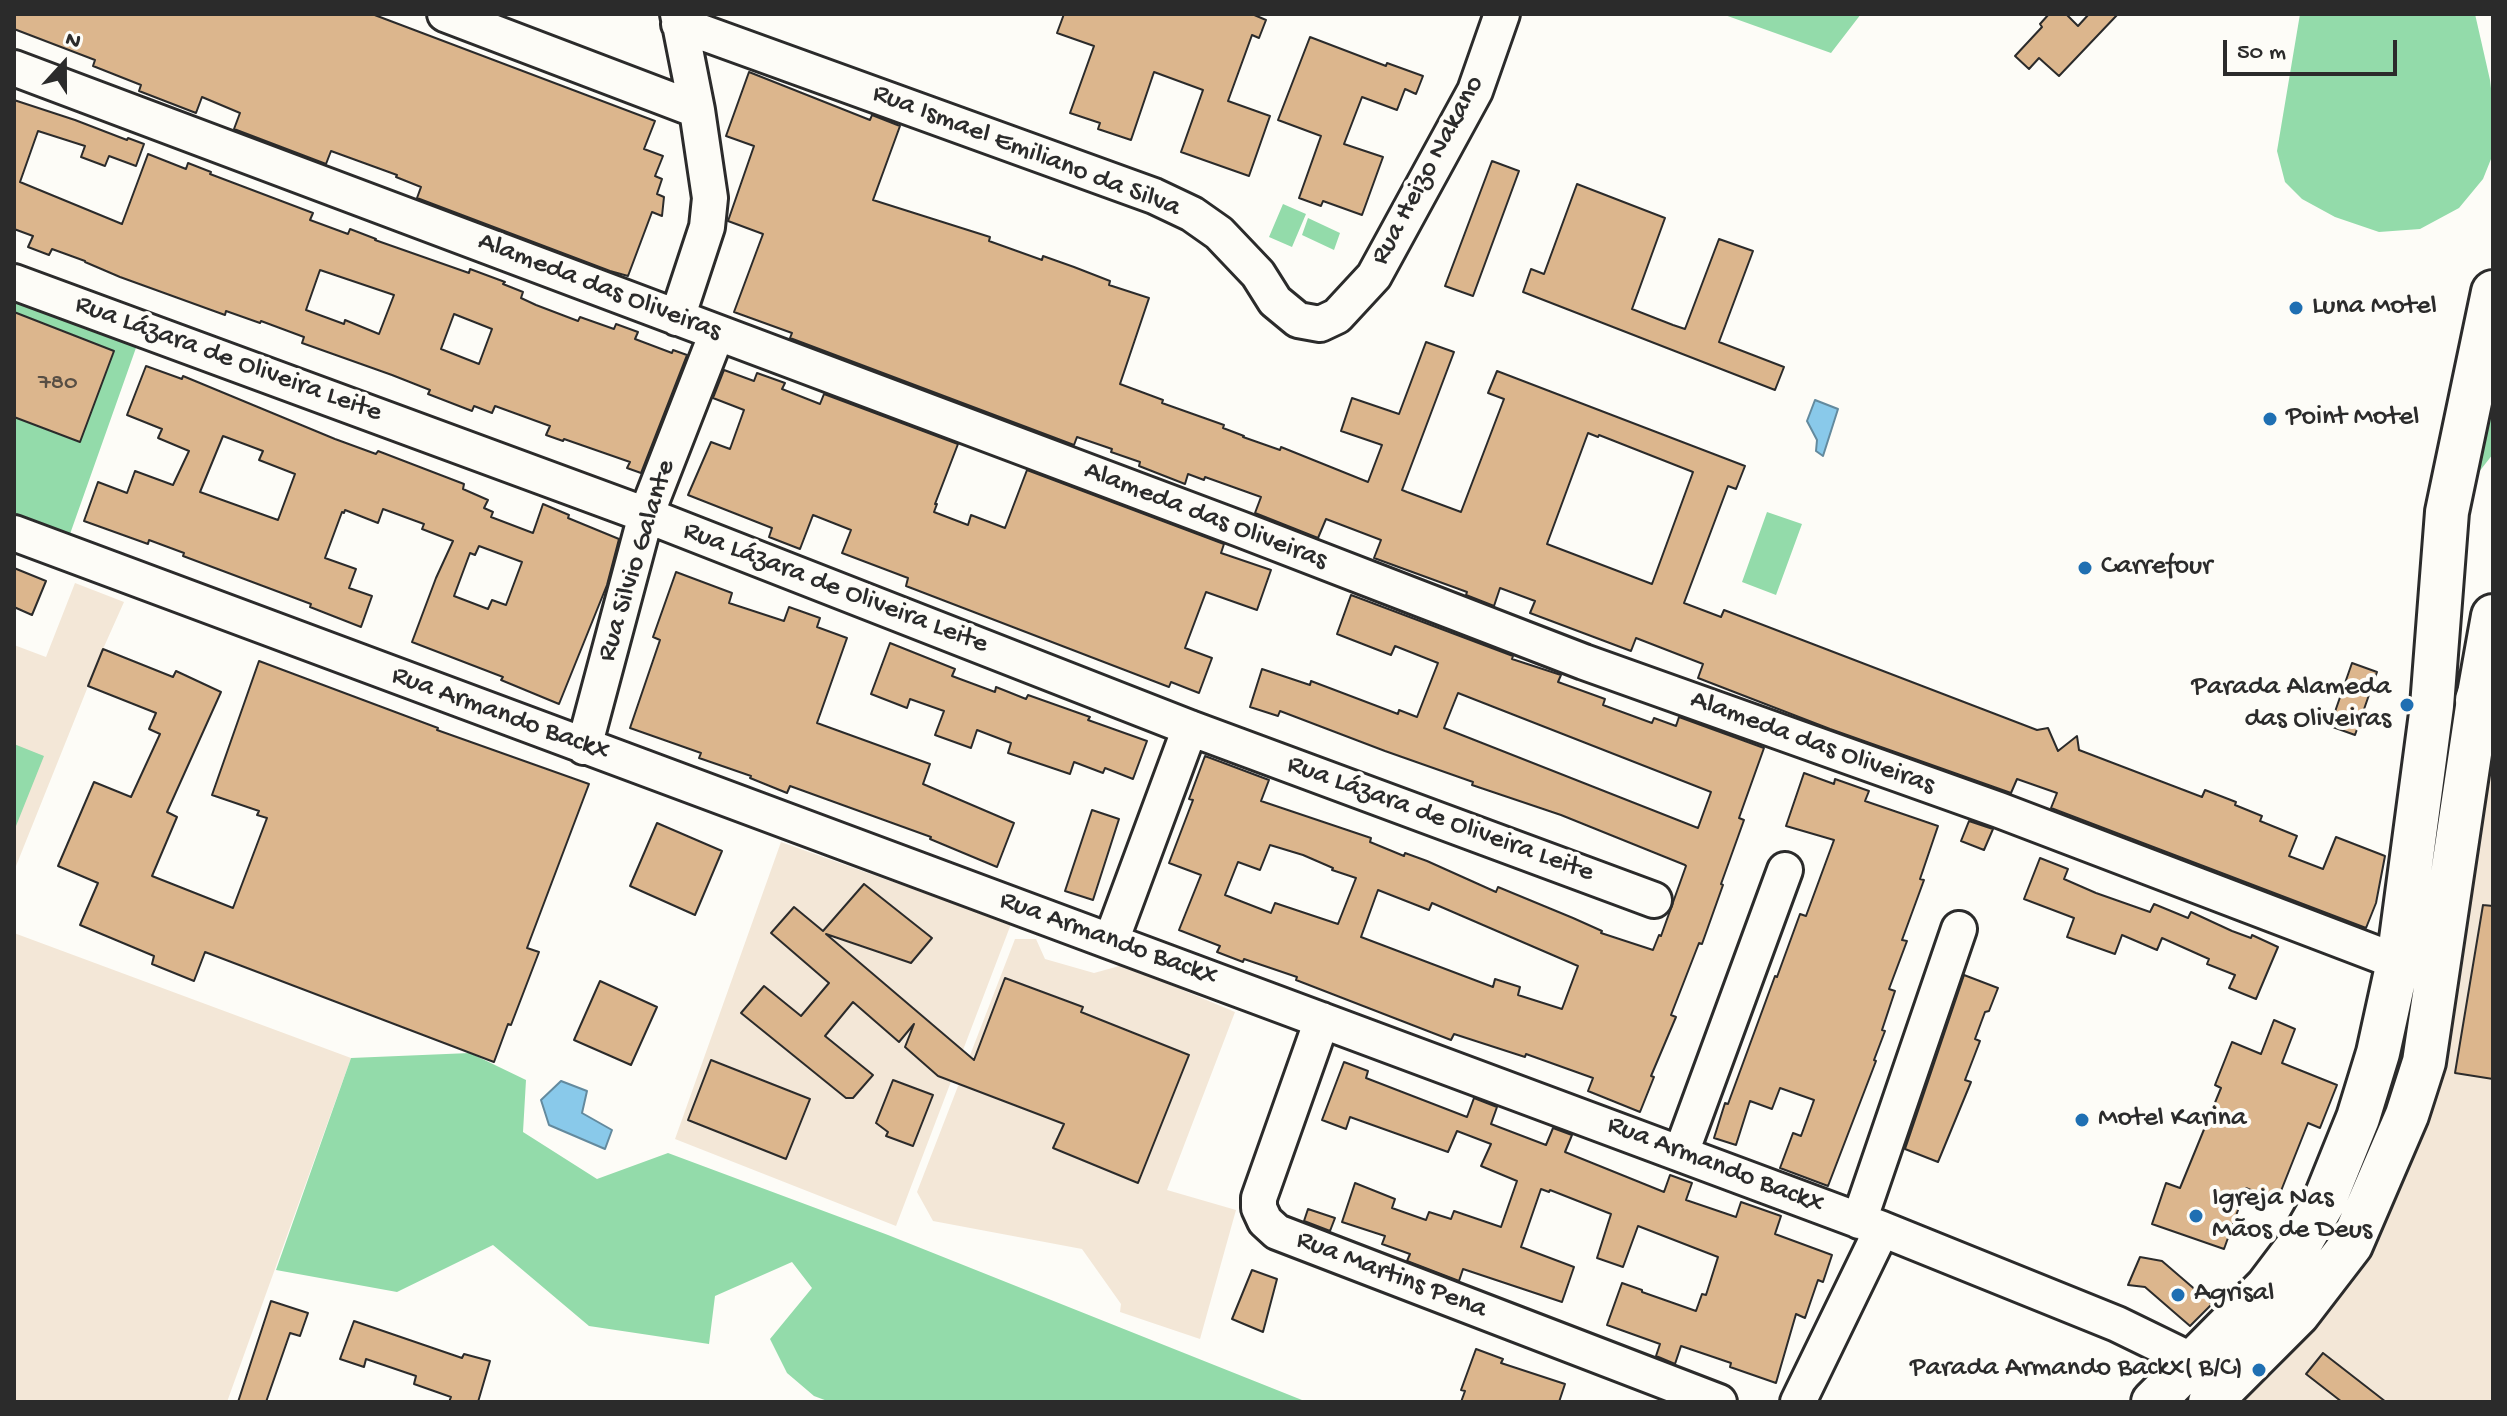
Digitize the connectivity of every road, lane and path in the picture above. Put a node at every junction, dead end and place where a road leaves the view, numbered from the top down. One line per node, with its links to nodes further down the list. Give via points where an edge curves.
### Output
1 (445, 14): 5 (street)
2 (1502, 14): 8 (street, Rua Heizo Nakano, via 1475,91 1374,276)
3 (679, 19): 5 (street); 8 (street, Rua Ismael Emiliano da Silva, via 1154,196 1219,233 1258,274 1275,301 1298,320 1320,324)
4 (14, 68): 9 (street, Alameda das Oliveiras)
5 (697, 110): 9 (street, via 710,198 707,227)
6 (14, 282): 11 (street, Rua Lázara de Oliveira Leite)
7 (2493, 292): 22 (main road, via 2447,512 2432,706)
8 (1337, 316)
9 (677, 318): 10 (street, Alameda das Oliveiras)
10 (717, 333): 11 (street, Rua Silvio Galante); 22 (street, Alameda das Oliveiras, via 1584,662 1999,810)
11 (646, 515): 16 (street, Rua Lázara de Oliveira Leite); 17 (street, Rua Silvio Galante)
12 (14, 533): 17 (street, Rua Armando Backx)
13 (2493, 616): 15 (main road)
14 (2493, 659): 15 (highway)
15 (2478, 700): 30 (main road, via 2424,1062 2407,1115 2351,1245 2298,1314)
16 (1190, 728): 19 (street, Rua Lázara de Oliveira Leite); 21 (street)
17 (584, 747): 21 (street, Rua Armando Backx)
18 (1785, 870): 24 (street)
19 (1654, 900)
20 (1959, 929): 25 (street)
21 (1111, 941): 23 (street, Rua Armando Backx)
22 (2398, 962): 26 (main road, via 2358,1118 2324,1202 2267,1287)
23 (1322, 1020): 24 (street, Rua Armando Backx); 27 (street, Rua Martins Pena, via 1259,1198 1265,1221 1277,1232)
24 (1681, 1153): 25 (street, Rua Armando Backx)
25 (1870, 1225): 26 (street, Rua Armando Backx, via 2117,1324); 28 (street)
26 (2195, 1362): 29 (main road)
27 (1719, 1402)
28 (1798, 1402)
29 (2153, 1402)
30 (2210, 1402)

